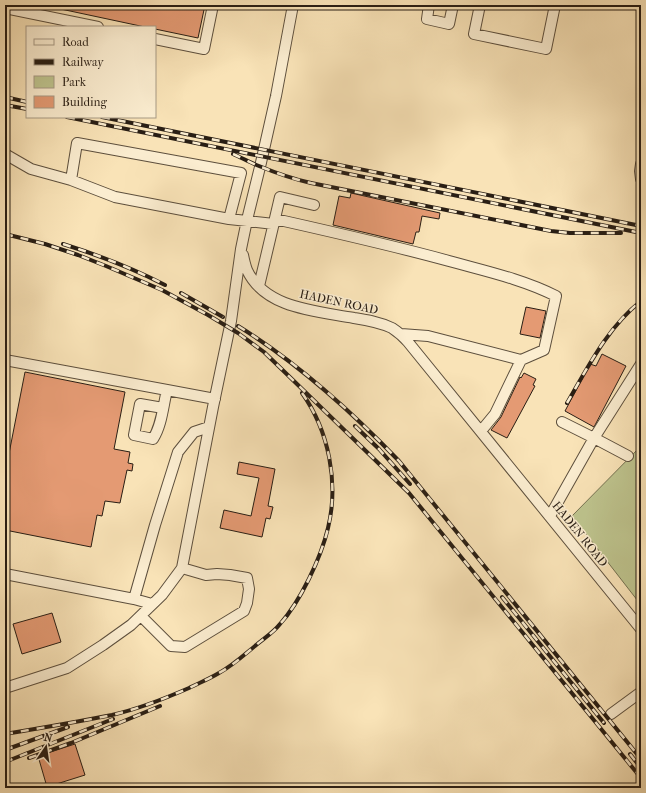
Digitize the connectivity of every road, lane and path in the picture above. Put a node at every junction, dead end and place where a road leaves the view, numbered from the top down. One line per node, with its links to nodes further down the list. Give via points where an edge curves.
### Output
1 (213, 5): 9 (street, via 204,49)
2 (293, 5): 16 (street, HADEN ROAD)
3 (429, 5): 4 (street, via 427,19 449,24)
4 (453, 5)
5 (480, 5): 6 (street, via 474,34 546,49)
6 (555, 5)
7 (5, 8): 8 (street)
8 (93, 26)
9 (156, 39)
10 (5, 154): 13 (street, via 31,169)
11 (641, 164): 12 (street)
12 (641, 179)
13 (71, 180): 15 (street, via 115,197); 15 (street, via 77,143 241,173)
14 (314, 205): 17 (street, via 280,197)
15 (229, 219): 16 (street)
16 (247, 220): 17 (street); 18 (street, HADEN ROAD)
17 (274, 221): 19 (street); 22 (street, via 402,248 506,276 556,296 544,350)
18 (241, 249): 19 (street, HADEN ROAD, via 246,268); 25 (street)
19 (258, 286): 20 (street, HADEN ROAD, via 288,304 370,320)
20 (401, 334): 22 (street, via 428,336); 29 (street, HADEN ROAD)
21 (5, 360): 24 (street)
22 (521, 360): 29 (street, via 495,414)
23 (641, 364): 30 (street)
24 (167, 390): 25 (street); 26 (street)
25 (215, 399): 28 (street)
26 (163, 408)
27 (562, 422): 30 (street)
28 (209, 427): 33 (street); 35 (street, via 194,432 178,452)
29 (481, 431): 32 (street, HADEN ROAD)
30 (594, 438): 31 (street); 32 (street)
31 (628, 456)
32 (550, 516): 38 (street, HADEN ROAD)
33 (182, 568): 36 (street); 37 (street, via 206,575 247,578 249,589 244,611 185,647 172,646)
34 (5, 574): 35 (street)
35 (134, 599): 36 (street)
36 (152, 604): 37 (street)
37 (140, 616): 39 (street, via 103,645 67,668)
38 (641, 629)
39 (5, 688)
40 (641, 692): 41 (street)
41 (611, 714)

